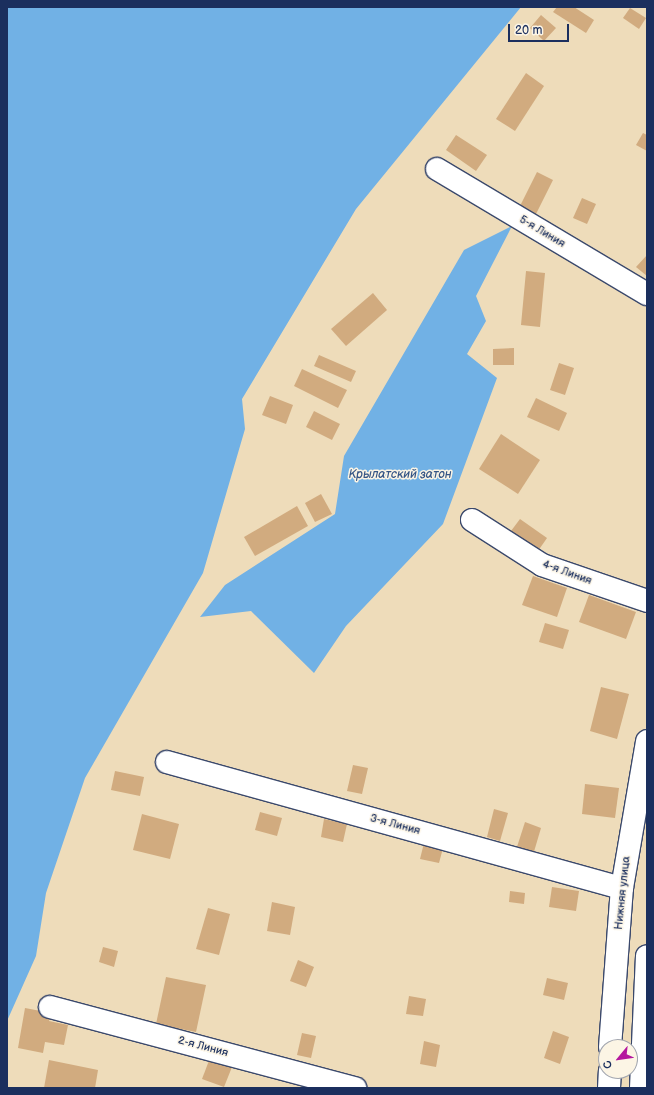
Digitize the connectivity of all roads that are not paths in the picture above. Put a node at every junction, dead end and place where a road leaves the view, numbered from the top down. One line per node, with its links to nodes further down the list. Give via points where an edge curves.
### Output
1 (437, 169): 2 (street, 5-я Линия)
2 (647, 294)
3 (472, 520): 4 (street, 4-я Линия, via 542,565)
4 (647, 601)
5 (647, 741): 7 (street, Нижняя улица)
6 (167, 762): 7 (street, 3-я Линия)
7 (622, 888): 10 (street, Нижняя улица)
8 (647, 956): 12 (street)
9 (50, 1007): 11 (street, 2-я Линия)
10 (611, 1039)
11 (355, 1088)
12 (641, 1088)

